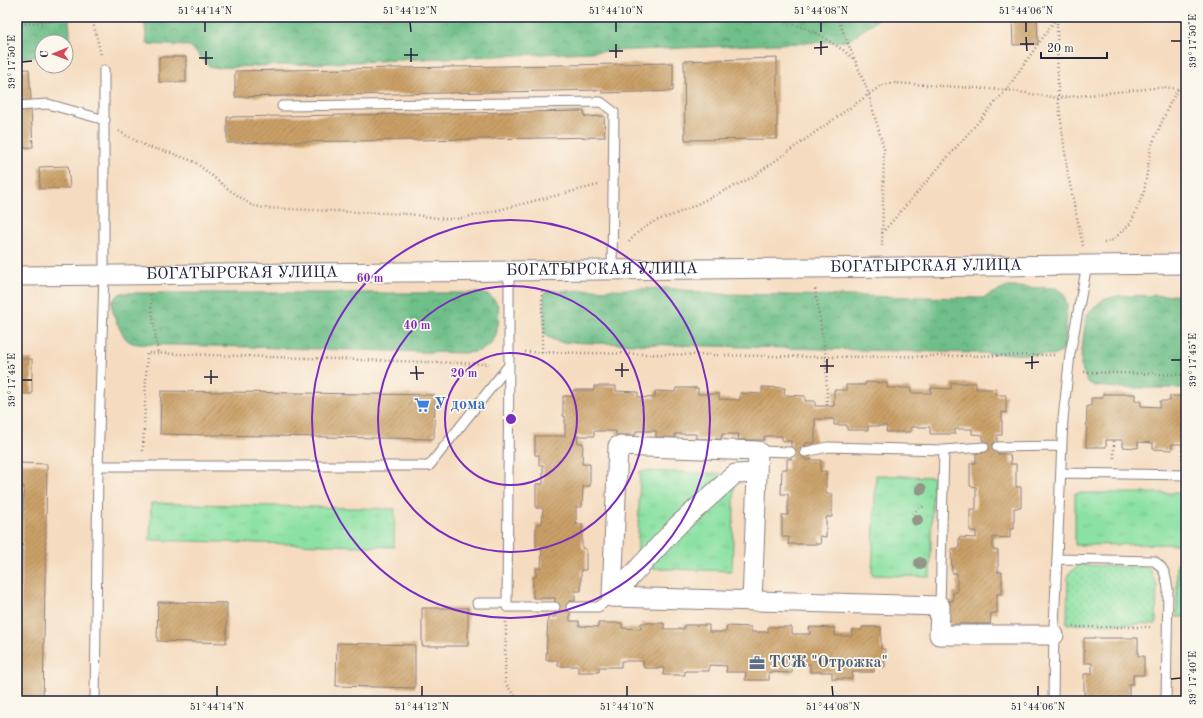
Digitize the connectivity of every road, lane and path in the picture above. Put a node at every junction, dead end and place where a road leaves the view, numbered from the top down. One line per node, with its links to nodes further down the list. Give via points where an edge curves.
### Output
1 (112, 17): 4 (path)
2 (775, 17): 7 (path, via 815,32)
3 (838, 17): 7 (path)
4 (92, 18): 6 (path); 8 (path)
5 (1057, 18): 10 (path); 13 (path)
6 (17, 24)
7 (856, 61): 12 (path)
8 (104, 70): 16 (lane)
9 (1178, 89): 11 (path); 13 (path, via 1164,87); 20 (path, via 1151,147 1144,192 1131,223 1113,240)
10 (1006, 90): 12 (path, via 893,83 882,85); 13 (path); 18 (path)
11 (1186, 90)
12 (868, 94): 18 (path, via 884,149); 19 (path, via 751,178 676,214 655,221 638,232)
13 (1058, 98): 22 (path, via 1068,175)
14 (17, 106): 16 (lane, via 48,104)
15 (282, 106): 17 (lane, via 601,102 614,112)
16 (105, 120): 17 (path, via 148,147 195,162 250,205 264,208 408,214 456,219); 28 (lane)
17 (614, 181): 25 (lane)
18 (882, 233): 21 (path)
19 (628, 243)
20 (1098, 245)
21 (882, 248)
22 (1084, 248)
23 (1186, 264): 24 (street, БОГАТЫРСКАЯ УЛИЦА)
24 (811, 268): 25 (street, БОГАТЫРСКАЯ УЛИЦА); 36 (path)
25 (612, 270): 27 (street, БОГАТЫРСКАЯ УЛИЦА)
26 (1086, 270): 35 (lane)
27 (509, 271): 28 (street, БОГАТЫРСКАЯ УЛИЦА); 32 (lane)
28 (104, 274): 29 (street, БОГАТЫРСКАЯ УЛИЦА); 50 (lane)
29 (17, 276)
30 (542, 287): 33 (path)
31 (149, 293): 34 (path)
32 (510, 352): 33 (path); 37 (lane)
33 (542, 352): 36 (path)
34 (158, 354): 37 (path); 51 (path, via 147,353)
35 (1070, 354): 36 (path); 38 (lane)
36 (826, 358): 40 (path)
37 (509, 365): 51 (lane, via 429,466); 59 (lane)
38 (1068, 372): 39 (path); 41 (lane)
39 (1186, 375)
40 (827, 406)
41 (1062, 446): 43 (lane); 53 (lane)
42 (984, 447): 44 (lane)
43 (997, 447)
44 (944, 450): 47 (lane, via 828,447); 60 (lane)
45 (758, 451): 46 (lane); 52 (street); 56 (street, via 618,446)
46 (791, 452)
47 (805, 452)
48 (1182, 462): 49 (path)
49 (1186, 462)
50 (98, 466): 51 (lane); 66 (lane)
51 (142, 466)
52 (757, 473): 56 (street, via 735,474 678,524); 57 (street)
53 (1061, 473): 54 (lane); 55 (lane)
54 (1186, 475)
55 (1057, 559): 63 (lane, via 1154,561 1165,573 1168,589); 64 (lane)
56 (612, 597): 57 (street); 62 (lane, via 598,607)
57 (752, 601): 60 (street)
58 (477, 603): 59 (lane)
59 (507, 605): 61 (lane); 65 (path, via 505,683)
60 (940, 606): 64 (street, via 939,635)
61 (555, 607)
62 (571, 607)
63 (1167, 627): 64 (path); 69 (lane)
64 (1054, 631): 68 (lane)
65 (518, 700): 67 (path)
66 (95, 701)
67 (625, 701)
68 (1053, 701)
69 (1166, 701)

